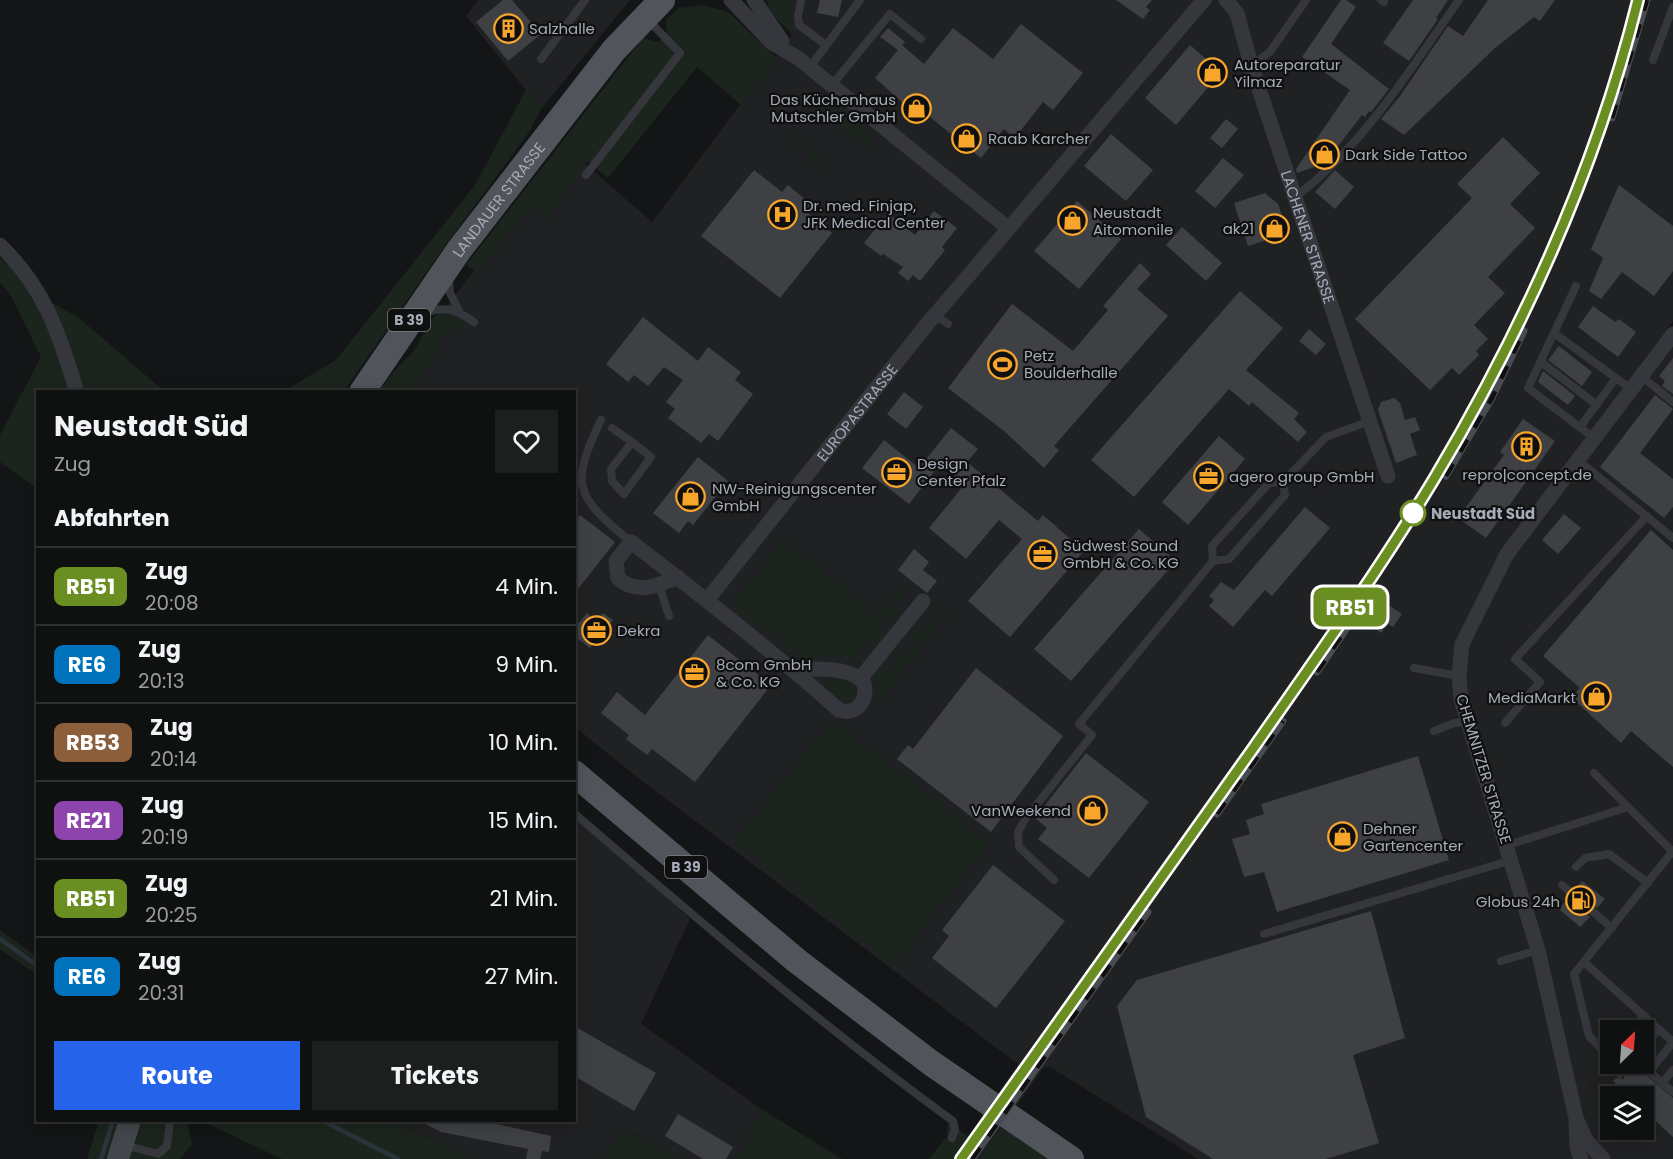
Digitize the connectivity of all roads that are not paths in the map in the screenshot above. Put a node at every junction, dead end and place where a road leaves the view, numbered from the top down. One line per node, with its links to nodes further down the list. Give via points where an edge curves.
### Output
1 (585, 0): 15 (lane)
2 (677, 0): 12 (main road, LANDAUER STRASSE / B 39)
3 (731, 0): 17 (street, via 772,43)
4 (754, 0): 17 (street, via 775,33)
5 (801, 0): 14 (lane, via 799,25)
6 (860, 0): 14 (lane)
7 (1204, 0): 22 (street, EUROPASTRASSE)
8 (1226, 0): 18 (street, LACHENER STRASSE, via 1237,13)
9 (1306, 0): 18 (lane, via 1270,52)
10 (1459, 0): 21 (lane, via 1354,145)
11 (1673, 7): 16 (lane)
12 (654, 9): 20 (lane, via 680,53); 24 (main road, LANDAUER STRASSE / B 39, via 614,50)
13 (921, 39): 19 (lane, via 890,14)
14 (826, 45): 17 (lane)
15 (541, 59)
16 (1653, 60)
17 (804, 63): 19 (street)
18 (1251, 65): 21 (street, LACHENER STRASSE)
19 (832, 86): 22 (street)
20 (586, 175)
21 (1296, 197): 42 (street, LACHENER STRASSE)
22 (1008, 228): 27 (street, EUROPASTRASSE)
23 (0, 245): 37 (street, via 16,261 50,312)
24 (459, 250): 26 (lane, via 449,287); 30 (main road, LANDAUER STRASSE / B 39)
25 (1576, 286): 31 (lane)
26 (459, 311): 28 (lane); 30 (lane, via 436,309)
27 (935, 315): 29 (lane); 56 (street, EUROPASTRASSE)
28 (474, 322)
29 (948, 324)
30 (405, 326): 38 (main road, LANDAUER STRASSE / B 39)
31 (1554, 333): 33 (lane); 35 (lane)
32 (1673, 334): 34 (street, CHEMNITZER STRASSE)
33 (1541, 362): 40 (lane); 43 (lane, via 1528,388)
34 (1641, 376): 36 (street, CHEMNITZER STRASSE); 39 (lane)
35 (1616, 378): 36 (lane); 40 (lane)
36 (1631, 389): 45 (street, CHEMNITZER STRASSE)
37 (76, 390)
38 (363, 390)
39 (1673, 402)
40 (1597, 405): 43 (lane)
41 (601, 420): 52 (lane, via 582,461 580,476 585,497 601,517)
42 (1370, 421): 48 (street, LACHENER STRASSE); 49 (lane, via 1326,437)
43 (1580, 427): 45 (lane)
44 (612, 428): 46 (lane)
45 (1594, 438): 47 (street, CHEMNITZER STRASSE)
46 (632, 442): 46 (lane, via 611,469 612,480 624,494 651,457)
47 (1578, 460): 50 (lane); 61 (street, CHEMNITZER STRASSE, via 1507,554 1462,644)
48 (1388, 476)
49 (1283, 482): 53 (lane, via 1285,495 1228,559); 53 (lane, via 1269,483 1212,546)
50 (1647, 516): 51 (lane); 64 (lane, via 1515,659 1540,682)
51 (1673, 538)
52 (632, 542): 54 (street); 55 (street, via 616,561 618,578 638,589)
53 (1213, 561): 74 (lane, via 1080,724 1092,735 1018,832 1019,846)
54 (678, 577): 55 (street); 56 (street)
55 (660, 585): 58 (lane)
56 (706, 600): 60 (street)
57 (923, 601): 62 (street)
58 (669, 616)
59 (1414, 668): 61 (lane)
60 (793, 669): 62 (street, via 843,671); 62 (street, via 846,712 854,710 864,697 866,690)
61 (1459, 676): 63 (street, CHEMNITZER STRASSE)
62 (860, 679)
63 (1468, 721): 65 (lane); 70 (street, CHEMNITZER STRASSE)
64 (1505, 723)
65 (1434, 731)
66 (1594, 773): 68 (lane)
67 (576, 775): 98 (main road, B 39, via 797,961 940,1069)
68 (1625, 808): 70 (lane); 71 (lane)
69 (576, 815): 96 (lane, via 848,1044 953,1121)
70 (1508, 845): 72 (street, CHEMNITZER STRASSE)
71 (1673, 852): 75 (lane)
72 (1512, 860): 78 (lane); 79 (street, CHEMNITZER STRASSE)
73 (1576, 867): 75 (lane, via 1585,858 1609,854)
74 (1054, 880)
75 (1648, 883): 77 (lane)
76 (1562, 885): 77 (lane)
77 (1612, 928): 81 (lane)
78 (1264, 934)
79 (1538, 950): 80 (lane); 93 (street, CHEMNITZER STRASSE)
80 (1501, 961)
81 (1584, 962): 82 (lane); 87 (lane, via 1574,975 1589,1036)
82 (1644, 1016): 83 (lane); 84 (lane)
83 (1640, 1020)
84 (1659, 1029): 85 (lane); 86 (lane)
85 (1654, 1035)
86 (1673, 1042): 88 (lane)
87 (1600, 1048)
88 (1654, 1065)
89 (1673, 1070): 91 (lane)
90 (1652, 1074): 91 (lane)
91 (1662, 1083): 92 (lane)
92 (1673, 1092)
93 (1576, 1118): 99 (street, CHEMNITZER STRASSE); 100 (street, CHEMNITZER STRASSE, via 1586,1140)
94 (129, 1122): 97 (main road)
95 (170, 1122): 97 (lane, via 167,1146 158,1154)
96 (952, 1138)
97 (120, 1152)
98 (1071, 1159)
99 (1581, 1159)
100 (1603, 1159)

